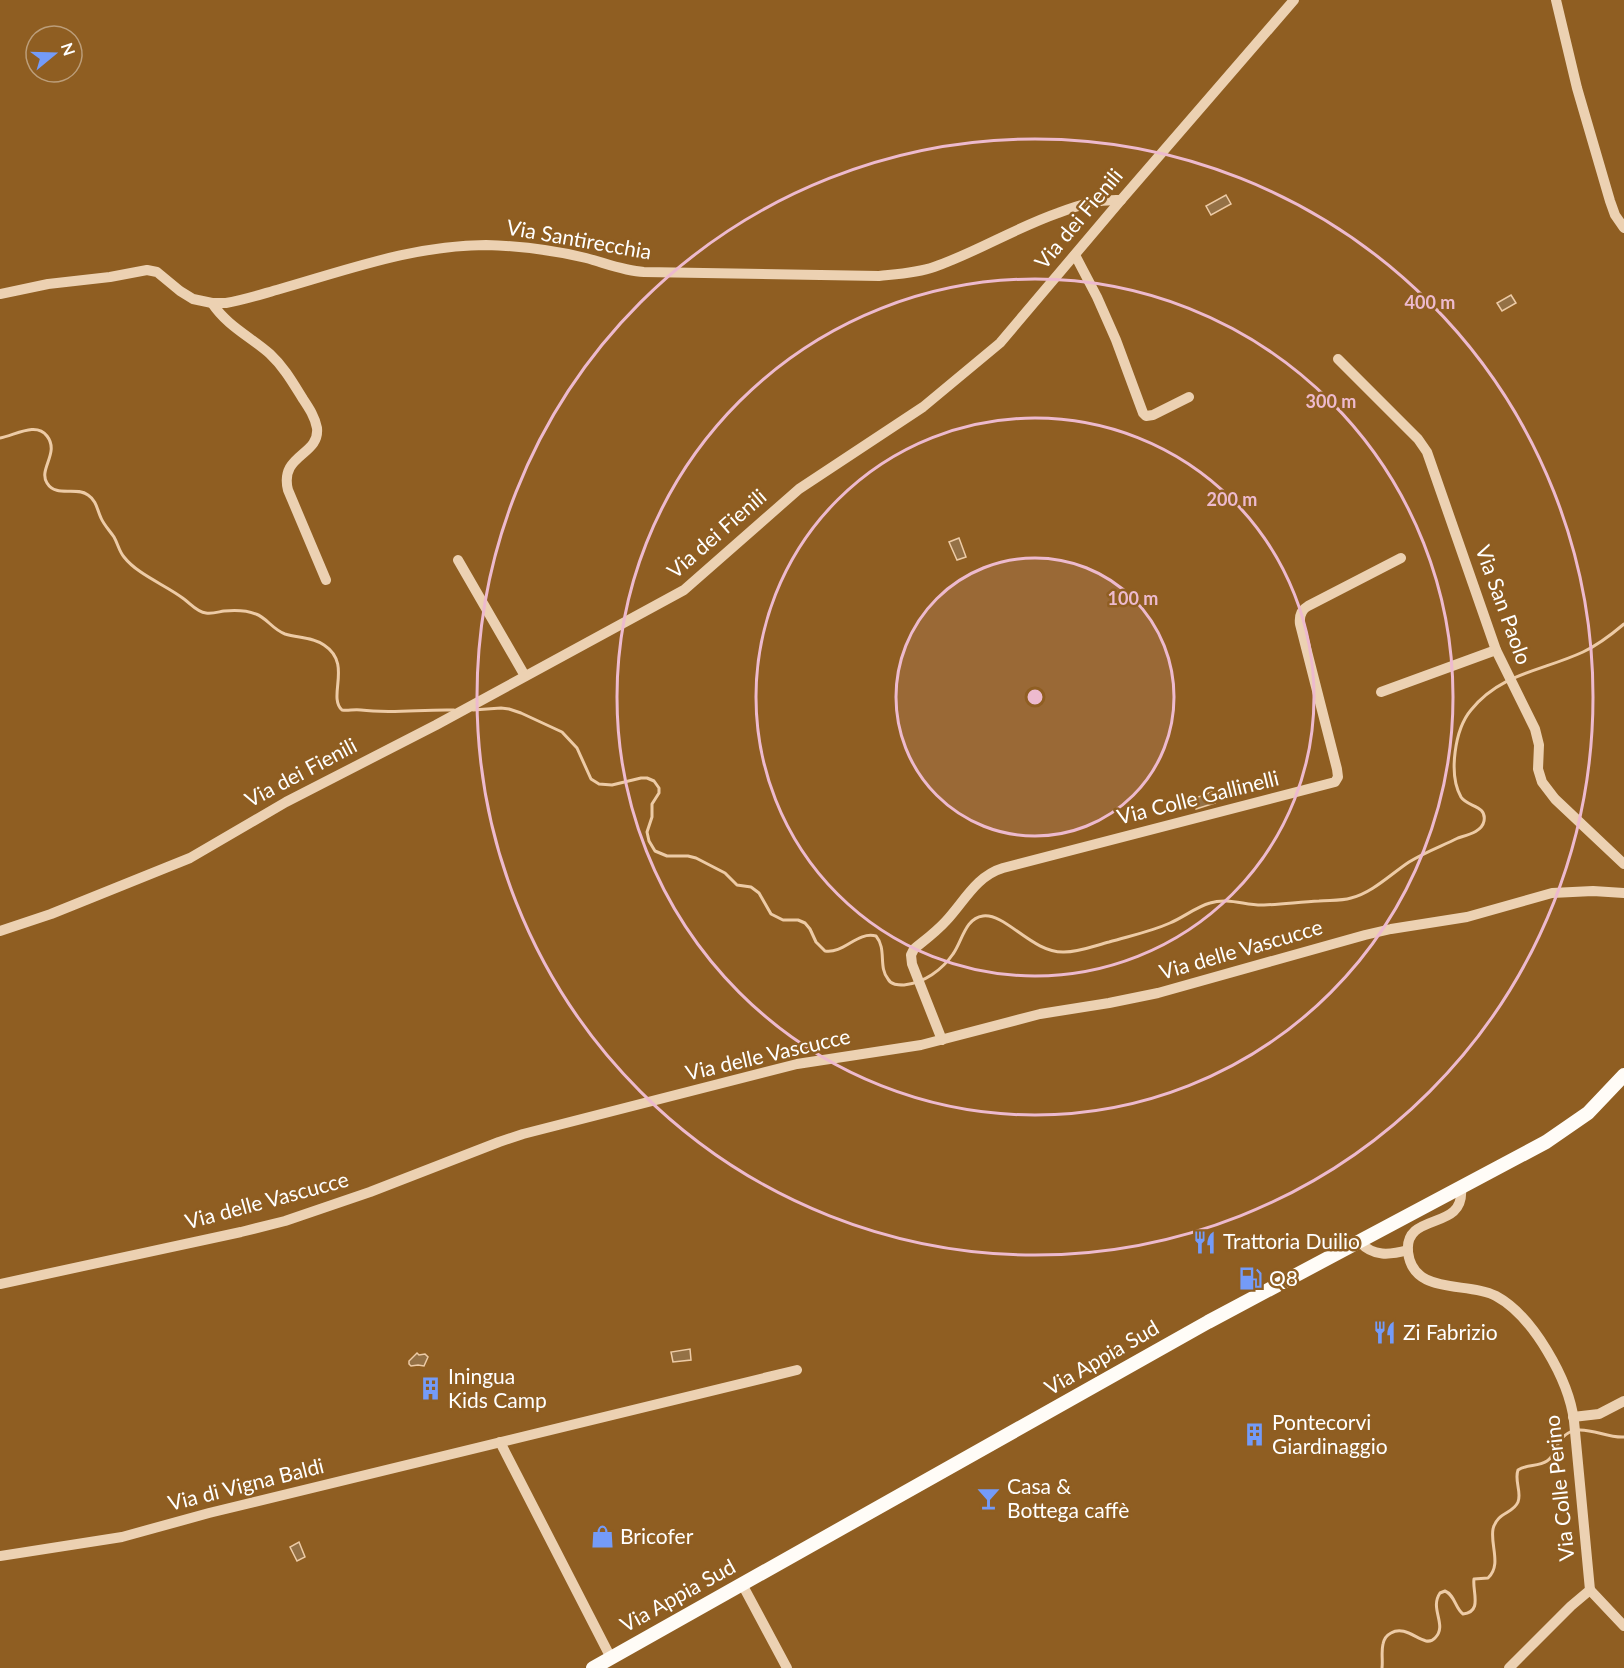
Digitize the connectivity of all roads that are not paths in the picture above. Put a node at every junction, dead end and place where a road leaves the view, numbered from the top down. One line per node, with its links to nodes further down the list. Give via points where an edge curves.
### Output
1 (1294, 0): 3 (street, Via dei Fienili)
2 (1556, 0): 4 (street, via 1610,201)
3 (1121, 200): 5 (street, Via dei Fienili); 7 (street, Via Santirecchia, via 1085,203 1024,225 939,265 879,276 639,272 540,249 464,246 398,256 237,301)
4 (1624, 228)
5 (1075, 255): 9 (street, via 1116,340 1143,413 1153,415); 14 (street, Via dei Fienili, via 985,356 918,410 799,489 688,587)
6 (0, 294): 7 (street, Via Santirecchia, via 147,270 157,272 188,297)
7 (212, 303): 12 (street, via 225,320 278,362 314,417 316,440 291,466 286,481)
8 (1338, 359): 13 (street, Via San Paolo, via 1427,452)
9 (1189, 397)
10 (1401, 558): 19 (street, Via Colle Gallinelli, via 1308,606 1300,615 1337,769 1335,782 995,870 981,879 910,957)
11 (458, 560): 14 (street)
12 (326, 580)
13 (1496, 650): 15 (street); 16 (street, Via San Paolo, via 1532,723 1539,748 1539,776 1546,789)
14 (525, 676): 18 (street, Via dei Fienili, via 286,801 183,862)
15 (1381, 692)
16 (1624, 864)
17 (1624, 893): 19 (street, Via delle Vascucce, via 1582,891 1544,895 1467,917 1371,934 1158,993 1050,1011)
18 (0, 932)
19 (942, 1040): 24 (street, Via delle Vascucce, via 796,1064 540,1129 295,1218)
20 (1624, 1075): 21 (main road, Via Appia Sud, via 1596,1106 1569,1127)
21 (1461, 1189): 22 (main road, Via Appia Sud); 23 (street, via 1457,1209 1418,1228)
22 (1360, 1242): 23 (street, via 1369,1251 1380,1254); 30 (main road, Via Appia Sud, via 1208,1322)
23 (1408, 1250): 27 (street, Via Colle Perino, via 1414,1268 1428,1281 1485,1292 1516,1311 1551,1358)
24 (0, 1284)
25 (796, 1371): 28 (street, Via di Vigna Baldi)
26 (1624, 1401): 27 (street, via 1599,1414)
27 (1574, 1419): 31 (street, Via Colle Perino)
28 (500, 1442): 29 (street, Via di Vigna Baldi, via 122,1537); 33 (street)
29 (0, 1556)
30 (742, 1584): 33 (main road, Via Appia Sud); 35 (street)
31 (1590, 1590): 32 (street); 36 (street)
32 (1624, 1626)
33 (611, 1658): 34 (main road, Via Appia Sud)
34 (593, 1668)
35 (787, 1668)
36 (1509, 1668)

